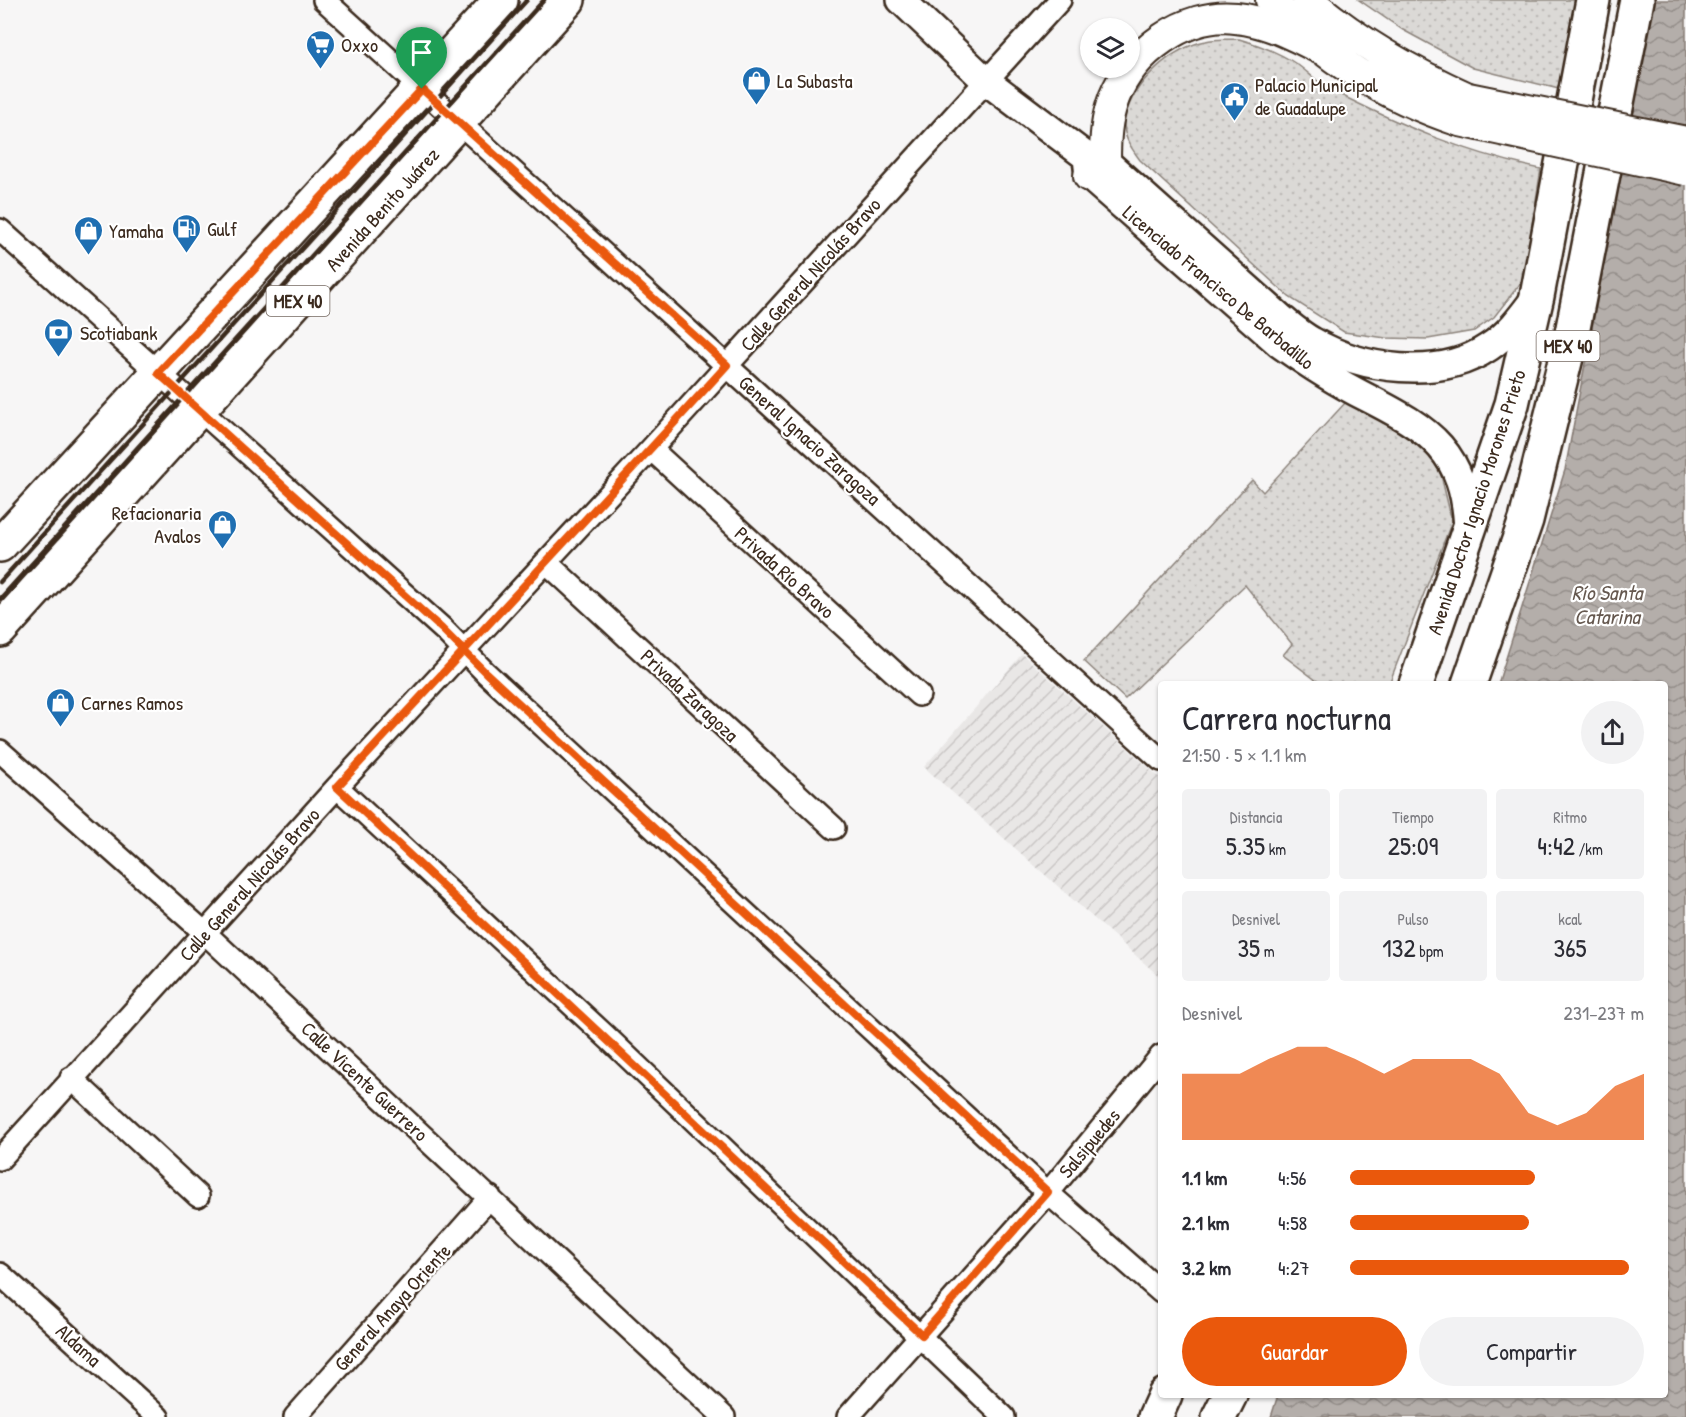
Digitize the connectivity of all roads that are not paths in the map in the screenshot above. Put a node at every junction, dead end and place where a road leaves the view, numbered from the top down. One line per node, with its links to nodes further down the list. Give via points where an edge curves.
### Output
1 (324, 0): 12 (street, General Ignacio Zaragoza)
2 (501, 0): 12 (main road, MEX 40)
3 (568, 0): 14 (main road, Avenida Benito Juárez / MEX 40)
4 (901, 0): 11 (street, Licenciado Francisco De Barbadillo)
5 (1060, 0): 11 (street, Calle General Nicolás Bravo)
6 (1271, 0): 10 (main road)
7 (1308, 0): 13 (main road)
8 (1593, 0): 19 (main road, Avenida Doctor Ignacio Morones Prieto / MEX 40)
9 (1637, 0): 30 (main road, MEX 40, via 1572,333 1526,520)
10 (1321, 49): 13 (main road, via 1392,95); 16 (main road, via 1269,25 1235,18 1202,21 1176,31 1147,51 1121,84)
11 (985, 80): 16 (street, Licenciado Francisco De Barbadillo); 20 (street, Calle General Nicolás Bravo)
12 (422, 89): 14 (street, General Ignacio Zaragoza); 21 (main road, MEX 40)
13 (1464, 109): 15 (main road, bridge); 17 (main road, bridge)
14 (459, 124): 20 (street, General Ignacio Zaragoza); 22 (main road, Avenida Benito Juárez / MEX 40)
15 (1686, 142)
16 (1093, 165): 19 (street, Licenciado Francisco De Barbadillo, via 1296,330 1358,360 1411,368 1458,362 1498,340); 24 (street, Licenciado Francisco De Barbadillo, via 1280,344 1311,367 1387,406 1433,436 1459,477 1467,508)
17 (1686, 170)
18 (0, 230): 21 (street)
19 (1537, 296): 24 (main road, Avenida Doctor Ignacio Morones Prieto / MEX 40, via 1512,404)
20 (727, 365): 23 (street, Calle General Nicolás Bravo); 33 (street, General Ignacio Zaragoza)
21 (158, 373): 22 (street); 25 (main road, MEX 40)
22 (199, 410): 27 (main road, Avenida Benito Juárez / MEX 40); 28 (street)
23 (651, 449): 26 (street, Calle General Nicolás Bravo); 31 (street, Privada Río Bravo)
24 (1468, 534): 29 (main road, Avenida Doctor Ignacio Morones Prieto / MEX 40)
25 (0, 545)
26 (546, 562): 28 (street, Calle General Nicolás Bravo); 35 (street, Privada Zaragoza)
27 (0, 630)
28 (464, 650): 34 (street, Calle General Nicolás Bravo); 40 (street)
29 (1417, 681)
30 (1470, 681)
31 (919, 694)
32 (0, 751): 36 (street, Calle Vicente Guerrero)
33 (1158, 757)
34 (337, 787): 36 (street, Calle General Nicolás Bravo); 45 (street)
35 (834, 828)
36 (205, 933): 38 (street, Calle General Nicolás Bravo); 42 (street, Calle Vicente Guerrero)
37 (1158, 1060): 40 (street, Salsipuedes)
38 (71, 1078): 39 (street, Calle General Nicolás Bravo); 41 (street)
39 (0, 1158)
40 (1048, 1192): 44 (street); 45 (street, Salsipuedes)
41 (198, 1196)
42 (490, 1197): 49 (street, General Anaya Oriente); 50 (street, Calle Vicente Guerrero)
43 (0, 1274): 48 (street, Aldama)
44 (1158, 1289)
45 (922, 1335): 51 (street, Salsipuedes); 52 (street)
46 (1164, 1398): 53 (main road)
47 (1228, 1398): 54 (main road)
48 (158, 1417)
49 (295, 1417)
50 (724, 1417)
51 (848, 1417)
52 (1004, 1417)
53 (1155, 1417)
54 (1219, 1417)

